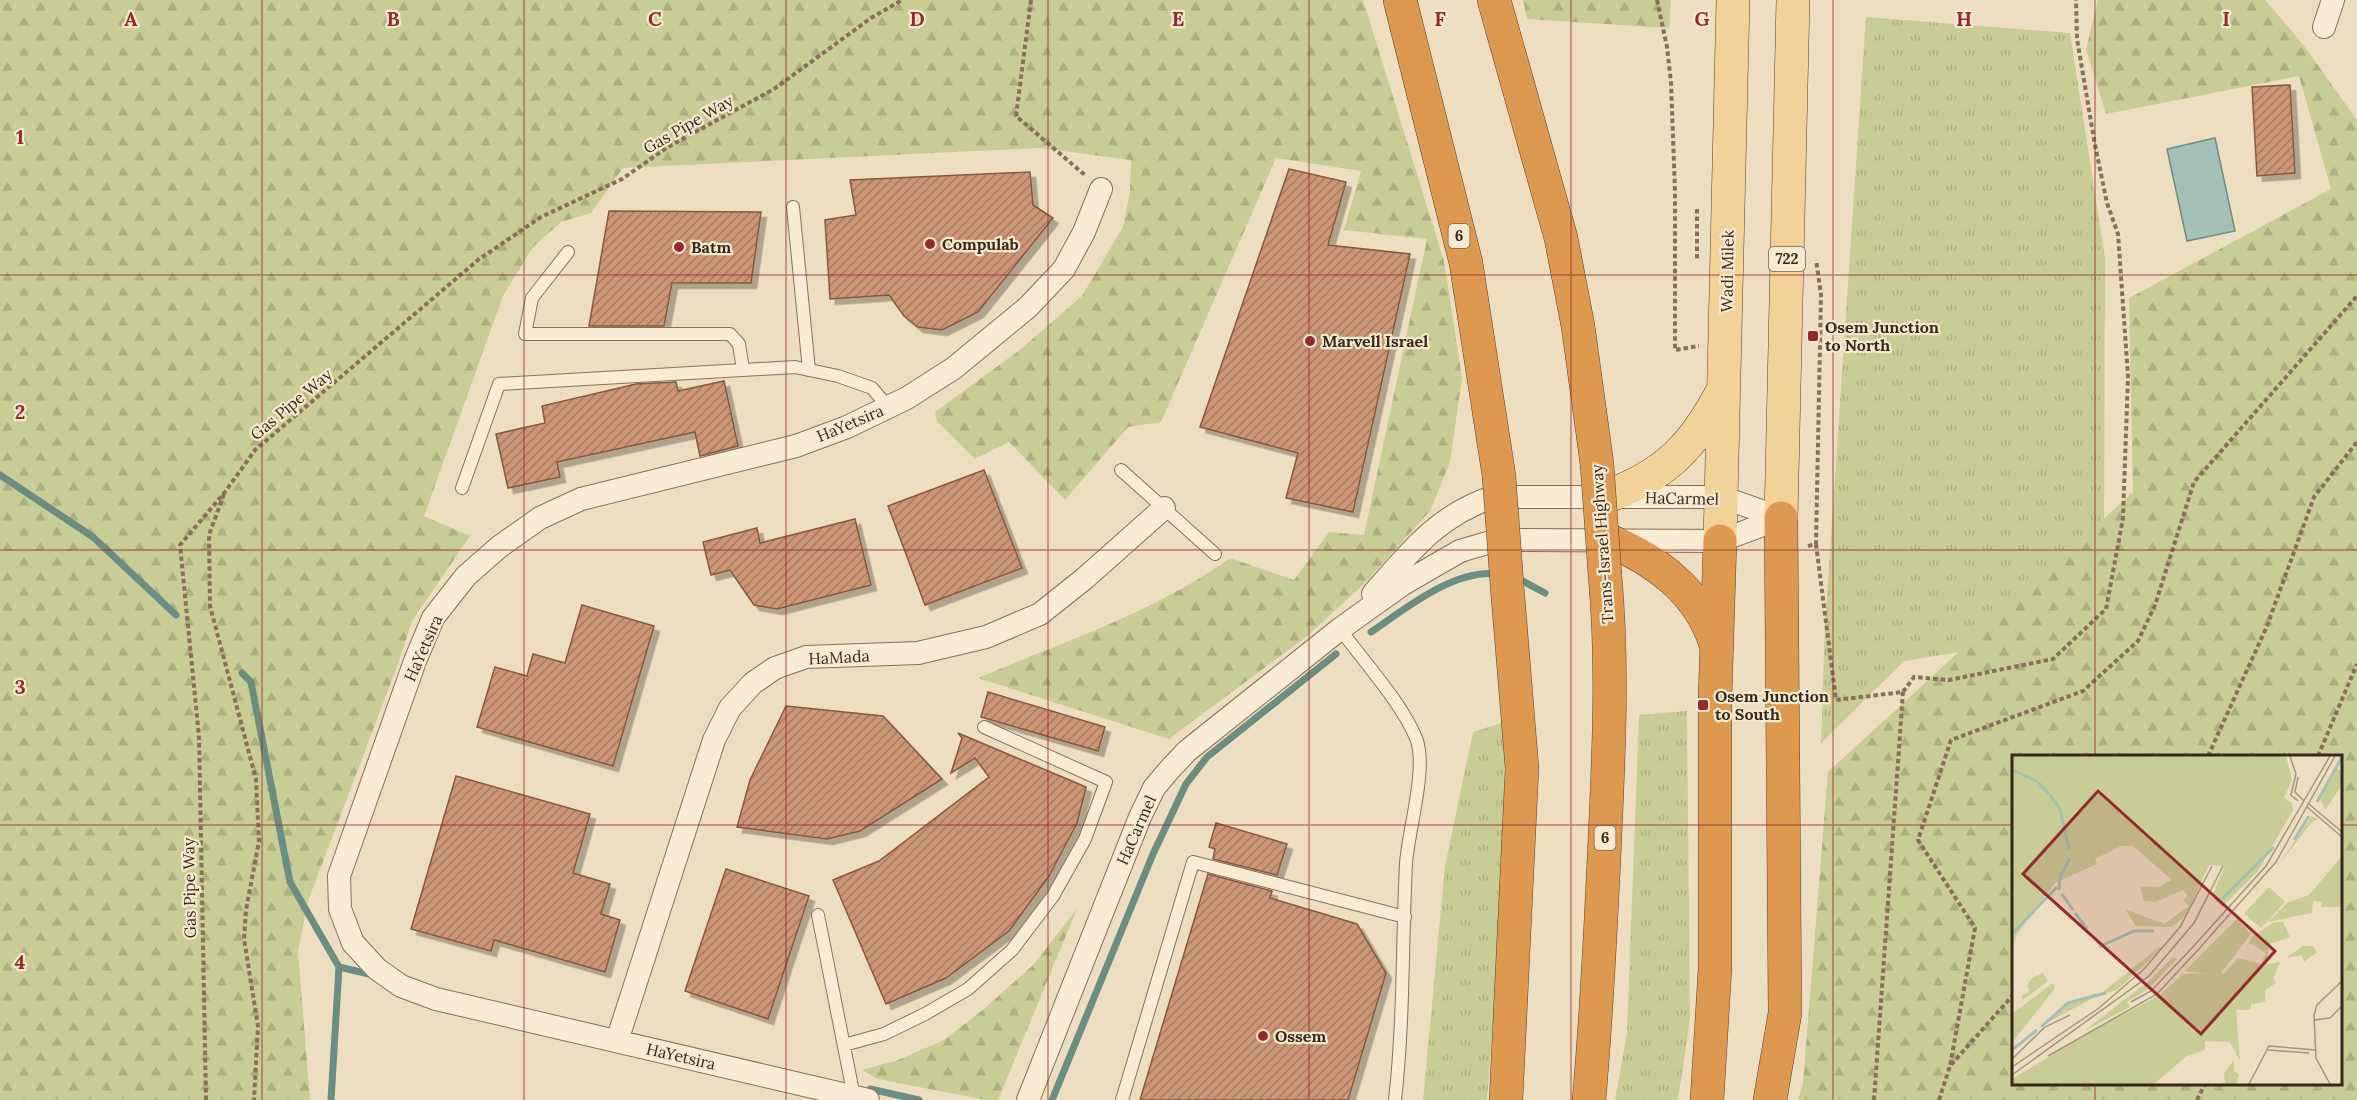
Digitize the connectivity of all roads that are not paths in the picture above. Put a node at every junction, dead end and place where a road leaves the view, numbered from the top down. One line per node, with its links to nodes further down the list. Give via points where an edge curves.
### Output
1 (1400, 0): 34 (highway, 6, bridge, via 1466,263 1498,454 1522,768)
2 (1494, 0): 35 (highway, Trans-Israel Highway / 6, bridge, via 1561,238 1597,464 1609,615 1610,731)
3 (1733, 0): 12 (main road, Wadi Milek)
4 (1793, 0): 19 (main road, 722)
5 (2333, 0): 6 (street)
6 (2324, 27)
7 (1101, 189): 13 (street, HaYetsira, via 1064,269 1028,307 954,368)
8 (793, 207): 11 (lane)
9 (568, 252): 10 (lane, via 532,298 525,334 730,333 739,344)
10 (743, 370): 11 (lane); 15 (lane, via 499,384)
11 (809, 370): 13 (lane, via 872,388)
12 (1725, 386): 16 (main road, via 1712,411 1676,458 1653,476); 17 (main road, Wadi Milek)
13 (888, 407): 28 (street, HaYetsira, via 796,446 581,499 540,518 466,576 433,618 339,876 340,909 353,943 377,969 401,986 436,999)
14 (1121, 470): 18 (lane)
15 (462, 488)
16 (1605, 497): 17 (street, HaCarmel); 23 (street, HaCarmel, via 1510,496 1472,504 1431,532)
17 (1722, 497): 19 (street, HaCarmel); 21 (main road, Wadi Milek)
18 (1164, 508): 22 (lane); 28 (street, HaMada, via 1040,614 986,638 918,653 806,657 775,668 753,682 730,708 714,740)
19 (1781, 518): 21 (street, HaCarmel); 37 (highway, via 1785,1013)
20 (1610, 541): 21 (street, HaCarmel); 23 (street, HaCarmel, via 1504,540 1477,545 1424,570); 24 (highway, via 1646,557 1690,596 1711,630)
21 (1720, 541): 24 (highway)
22 (1215, 554)
23 (1340, 630): 27 (lane, via 1396,704 1416,739 1420,762 1406,862); 31 (street, HaCarmel, via 1187,751 1154,788 1116,874)
24 (1717, 649): 36 (highway, via 1715,968)
25 (984, 727): 29 (lane, via 1106,782 1085,839 1053,896 1012,950 968,989 884,1034)
26 (818, 915): 29 (lane)
27 (1405, 917): 32 (lane, via 1193,862); 33 (lane)
28 (616, 1041): 30 (street, HaYetsira)
29 (844, 1045): 30 (lane)
30 (861, 1098)
31 (1028, 1100)
32 (1122, 1100)
33 (1395, 1100)
34 (1506, 1100)
35 (1589, 1100)
36 (1707, 1100)
37 (1770, 1100)

